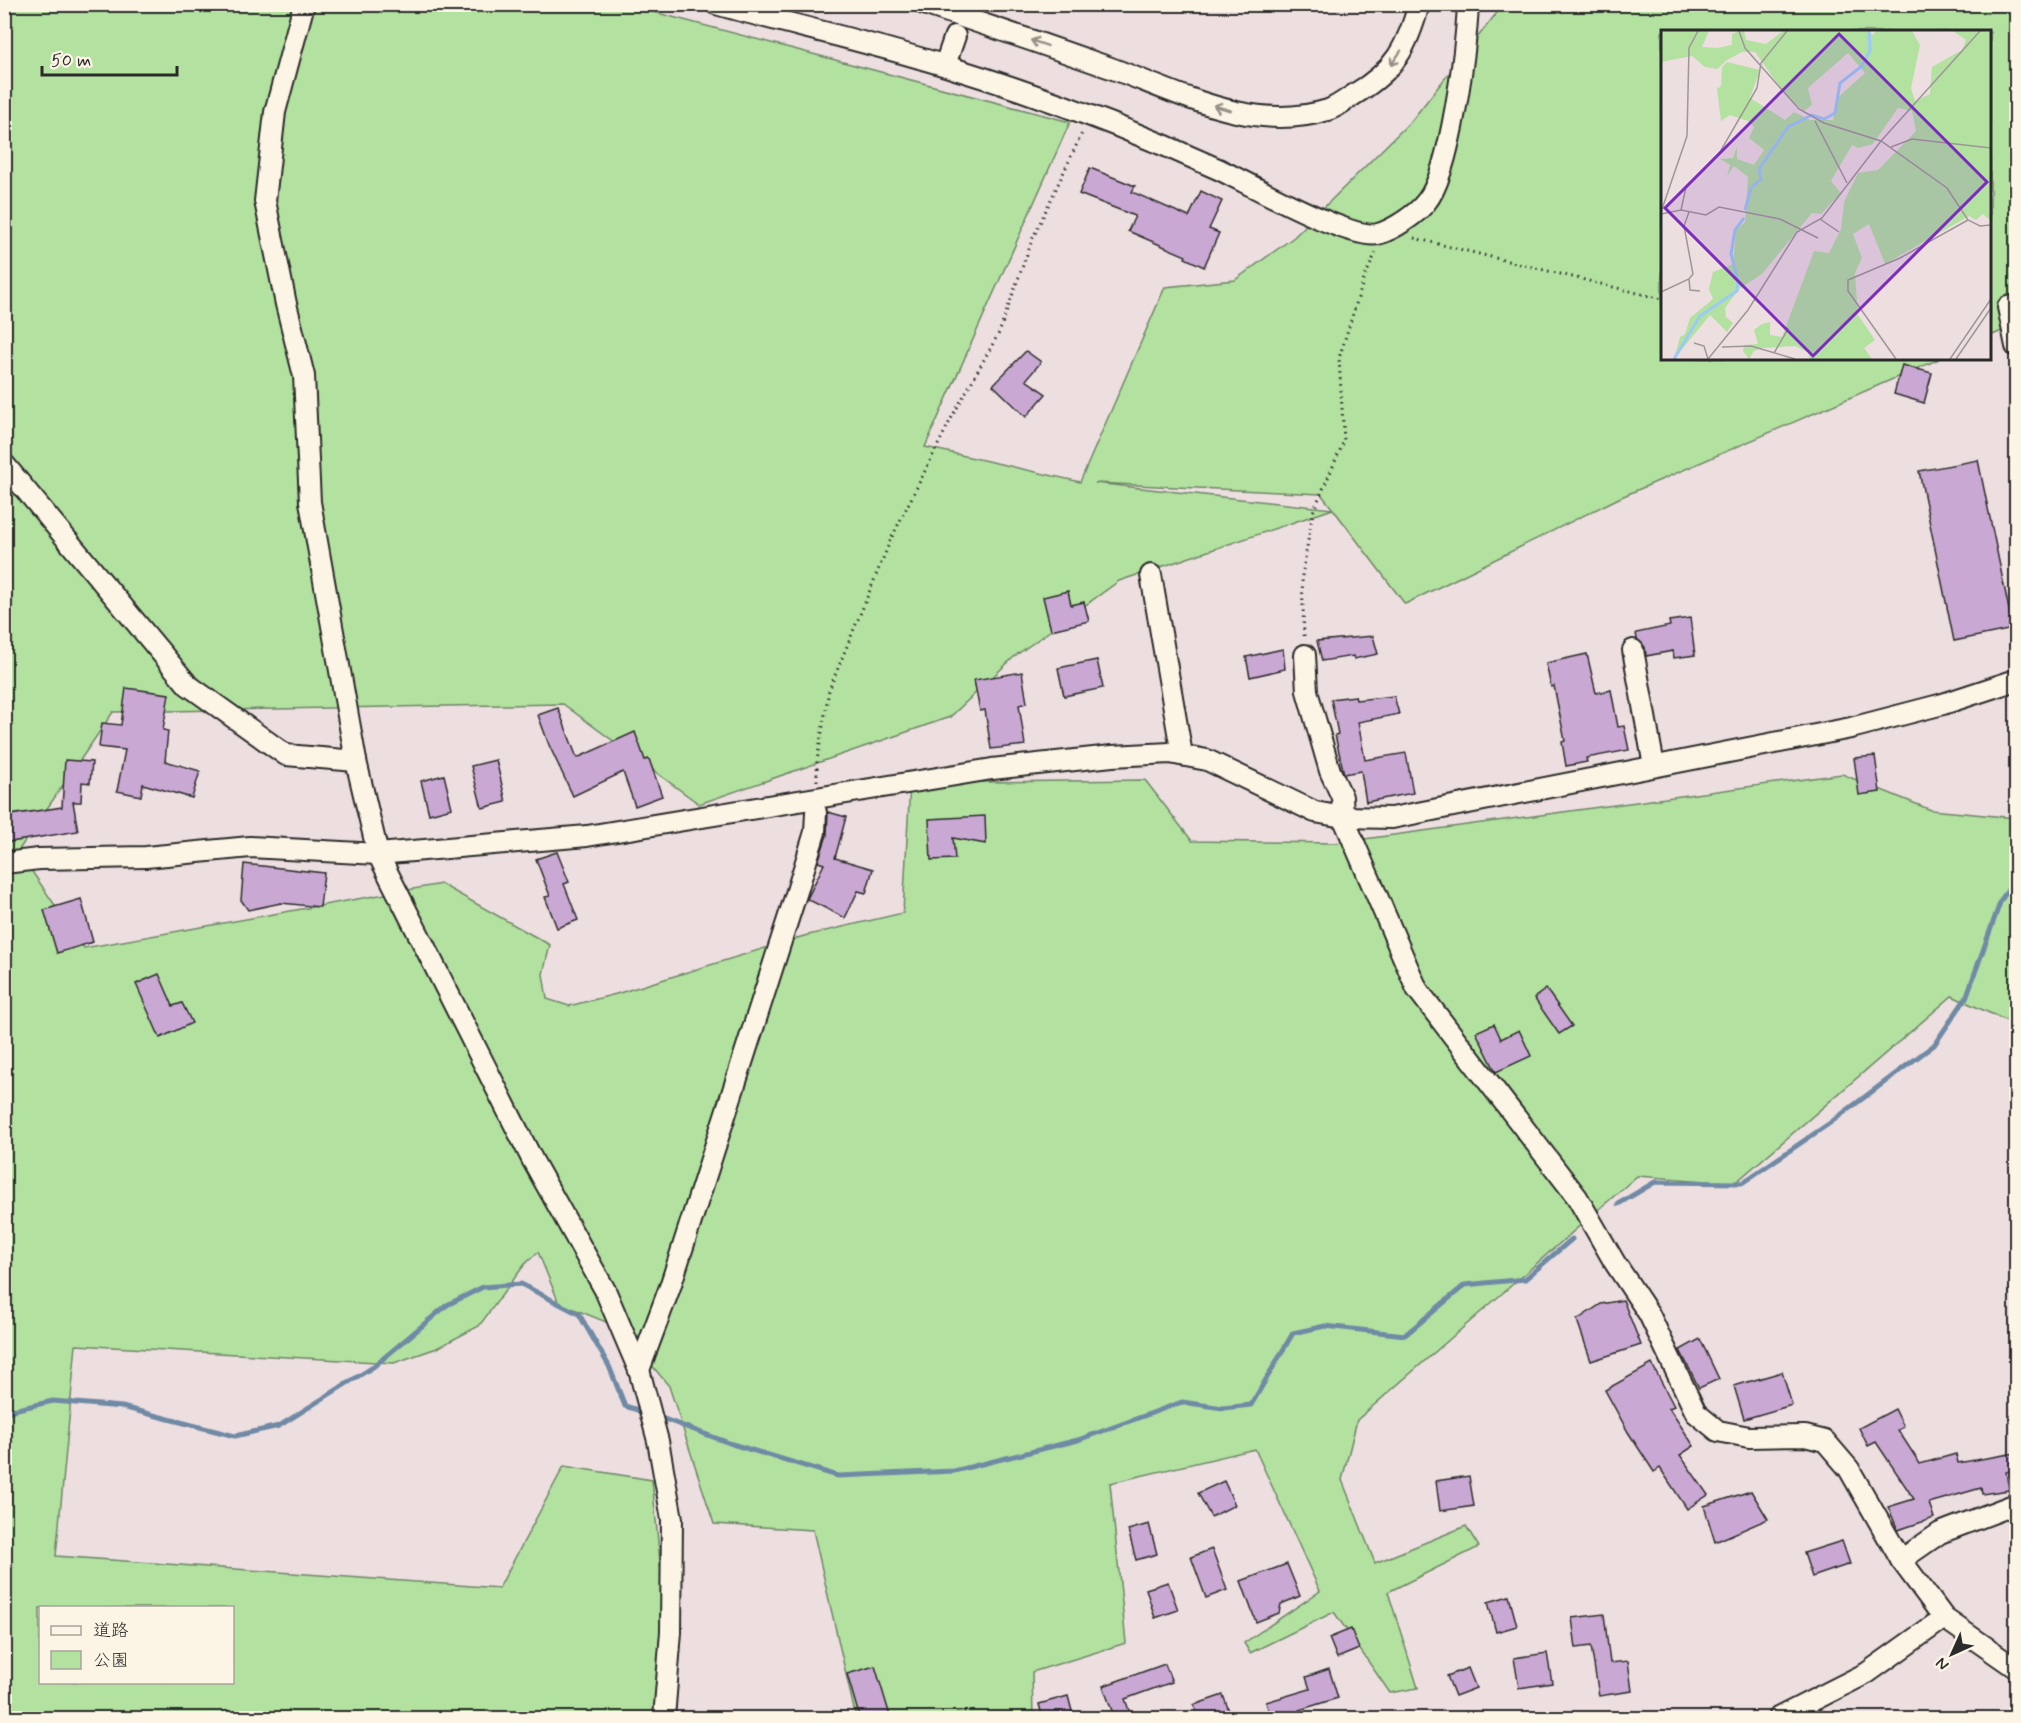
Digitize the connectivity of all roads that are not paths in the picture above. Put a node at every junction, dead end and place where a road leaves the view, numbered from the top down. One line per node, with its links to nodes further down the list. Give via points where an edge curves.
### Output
1 (304, 4): 16 (street, via 275,112 265,201 304,376 310,502)
2 (716, 4): 7 (street)
3 (924, 4): 4 (street, one-way to 3, via 1411,35 1395,62 1374,82 1330,110 1292,118 1250,116 1204,103)
4 (1419, 4)
5 (1468, 4): 7 (street, via 1442,173 1427,202 1402,223 1376,235 1341,229 1216,168 1090,115)
6 (955, 36): 7 (street)
7 (945, 65)
8 (2016, 305): 9 (street, via 2008,307)
9 (2016, 346)
10 (4, 464): 16 (street, via 188,685 286,755)
11 (1151, 575): 15 (street)
12 (1633, 650): 17 (street)
13 (1305, 655): 19 (street, via 1307,691 1330,771 1342,797)
14 (2016, 680): 17 (street, via 1851,728)
15 (1182, 755): 19 (street, via 1207,760 1315,812); 20 (street, via 1112,756 992,769 587,836)
16 (356, 761): 20 (street)
17 (1654, 766): 19 (street, via 1392,818)
18 (816, 812): 22 (street, via 815,832 798,888 670,1287)
19 (1343, 817): 24 (street, via 1417,989 1576,1197 1649,1314 1696,1413 1718,1431 1749,1437 1806,1436 1825,1441 1849,1469)
20 (378, 854): 21 (street, via 250,847); 22 (street, via 532,1161 605,1290)
21 (4, 863)
22 (639, 1370): 27 (street, via 658,1441 672,1519 671,1632)
23 (2016, 1504): 24 (street, via 1940,1533)
24 (1901, 1560): 25 (street)
25 (1944, 1618): 26 (street); 28 (street, via 1867,1673)
26 (2016, 1668)
27 (664, 1719)
28 (1778, 1719)

